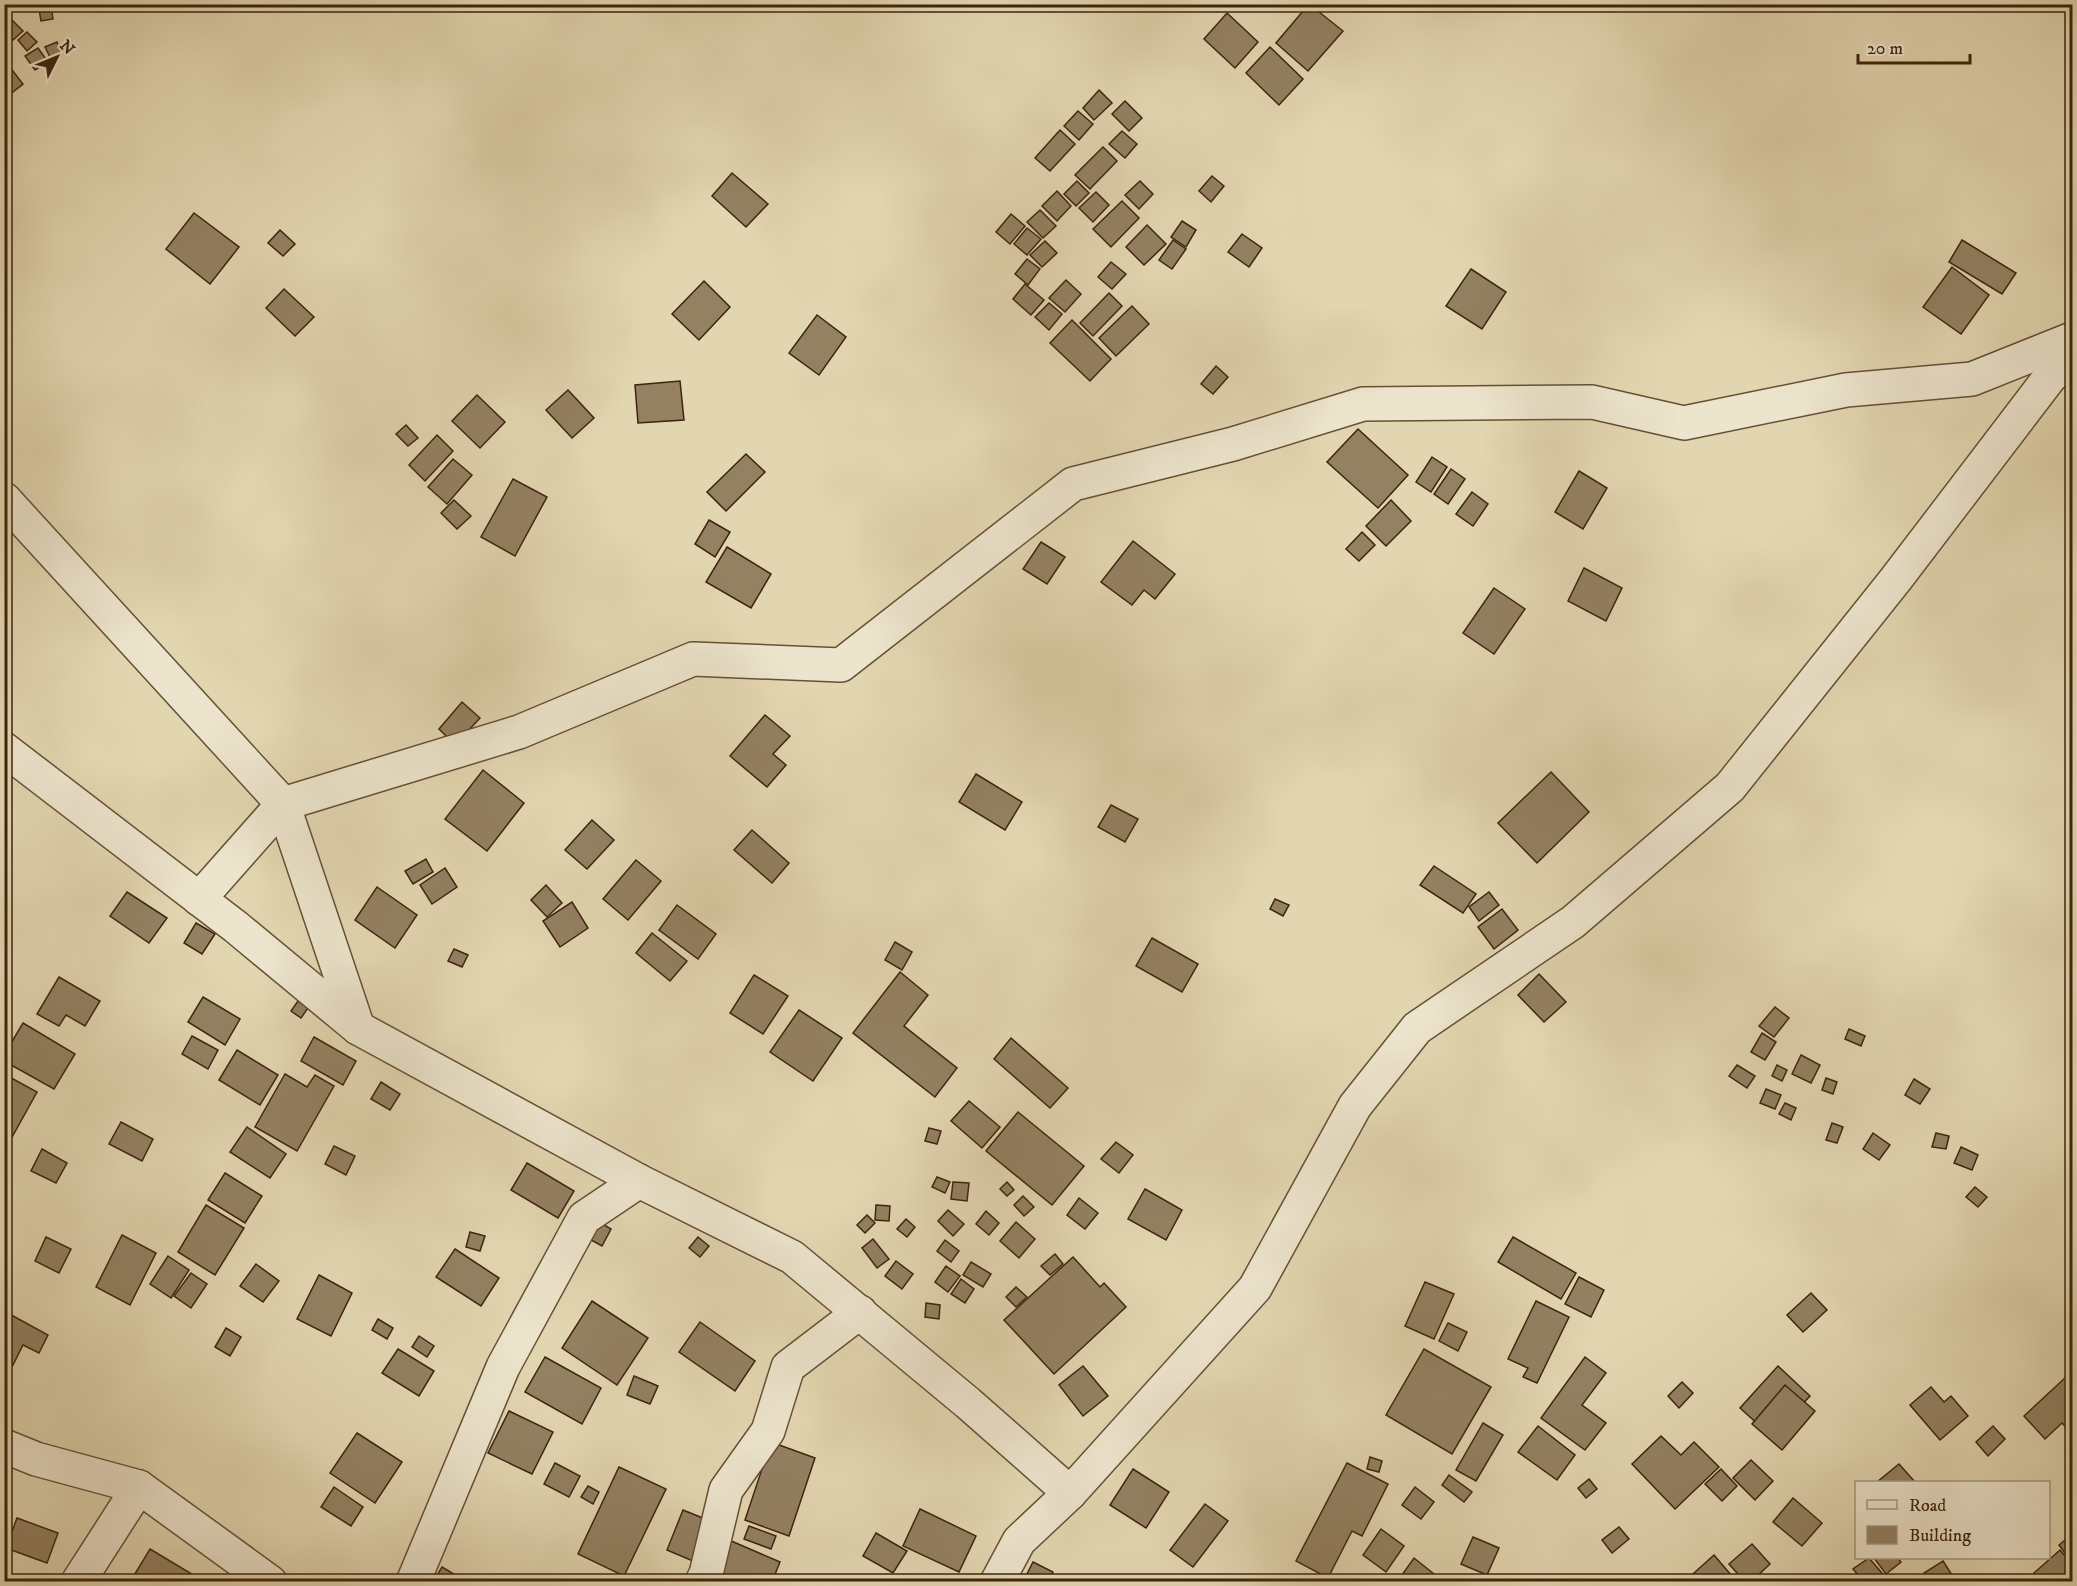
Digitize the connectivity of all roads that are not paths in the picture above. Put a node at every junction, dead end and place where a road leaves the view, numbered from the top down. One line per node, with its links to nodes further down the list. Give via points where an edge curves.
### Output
1 (2073, 339): 5 (street, via 1972,379 1846,390 1684,423 1592,402 1363,404 1233,444 1073,484 841,664 693,659 519,732)
2 (2073, 356): 12 (street, via 2050,377 1730,787 1573,922 1417,1028 1355,1106 1255,1288)
3 (4, 499): 5 (street)
4 (4, 749): 6 (street)
5 (283, 804): 6 (street); 7 (street)
6 (199, 898): 7 (street)
7 (358, 1028): 8 (street)
8 (639, 1181): 9 (street, via 792,1257); 15 (street, via 584,1218 503,1367)
9 (860, 1312): 12 (street); 16 (street, via 788,1367 768,1431 726,1490)
10 (4, 1446): 11 (street, via 36,1459)
11 (139, 1487): 13 (street); 14 (street)
12 (1070, 1493): 17 (street, via 1019,1541)
13 (78, 1581)
14 (270, 1581)
15 (413, 1581)
16 (702, 1581)
17 (998, 1581)

